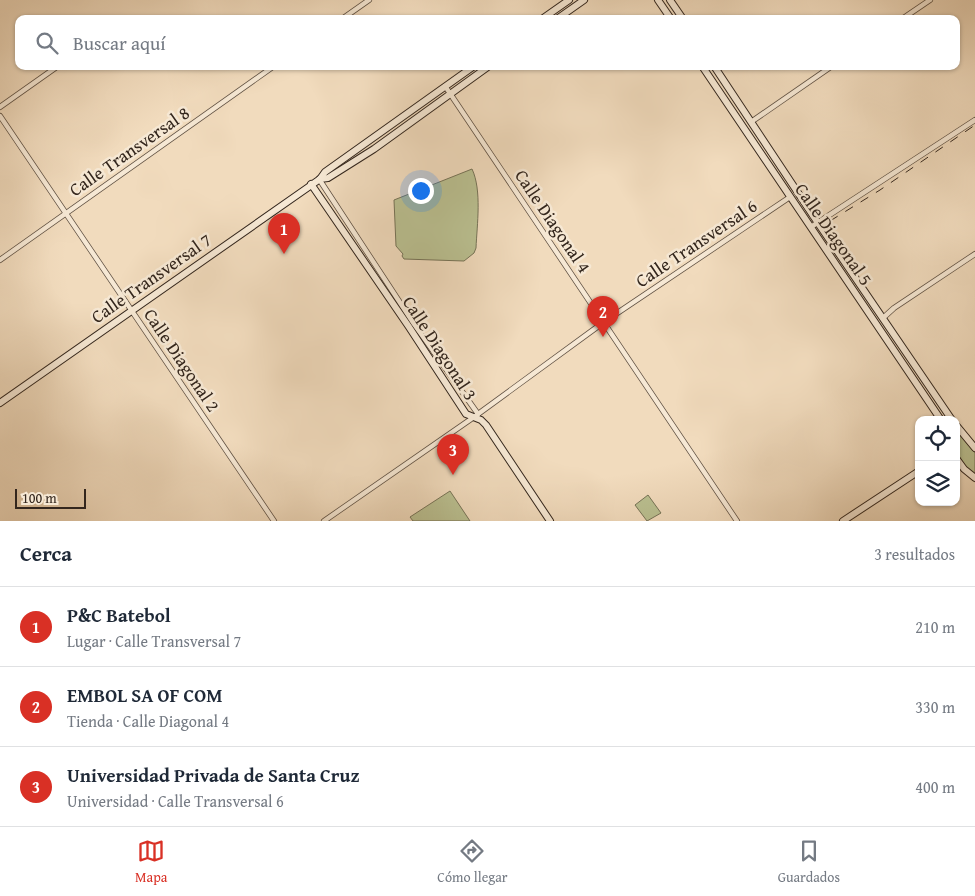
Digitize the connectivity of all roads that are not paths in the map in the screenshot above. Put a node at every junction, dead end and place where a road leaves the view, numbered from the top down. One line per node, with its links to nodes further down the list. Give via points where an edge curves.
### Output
1 (369, 0): 8 (street)
2 (584, 0): 7 (street)
3 (658, 0): 11 (street)
4 (670, 0): 12 (street)
5 (930, 0): 13 (street)
6 (567, 1): 7 (street); 9 (street)
7 (570, 10): 10 (street)
8 (348, 15)
9 (548, 15)
10 (563, 15)
11 (668, 15)
12 (680, 15)
13 (908, 15)
14 (52, 70): 25 (street)
15 (268, 70): 32 (street, Calle Transversal 8)
16 (468, 70): 21 (street, Calle Transversal 7)
17 (483, 70): 23 (street, Calle Transversal 7)
18 (705, 70): 24 (street, Calle Diagonal 5)
19 (717, 70): 22 (street, Calle Diagonal 5)
20 (826, 70): 28 (street)
21 (445, 86): 23 (street, Calle Diagonal 4); 29 (street, Calle Transversal 7)
22 (730, 91): 24 (street); 28 (street, Calle Diagonal 5)
23 (451, 93): 29 (street, Calle Transversal 7, via 374,149 328,178); 41 (street, Calle Diagonal 4)
24 (722, 96): 31 (street, Calle Diagonal 5)
25 (0, 107)
26 (0, 116): 32 (street, Calle Diagonal 2)
27 (975, 120): 33 (street)
28 (751, 122): 33 (street, Calle Diagonal 5)
29 (319, 179): 30 (street, Calle Transversal 7); 45 (street)
30 (312, 184): 39 (street, Calle Transversal 7); 45 (street, Calle Diagonal 3, via 466,414)
31 (790, 197): 34 (street, Calle Diagonal 5); 41 (street, Calle Transversal 6)
32 (66, 212): 36 (street, Calle Transversal 8); 39 (street, Calle Diagonal 2)
33 (818, 223): 34 (street); 37 (street, Calle Diagonal 5)
34 (810, 228): 38 (street, Calle Diagonal 5)
35 (975, 254): 40 (street)
36 (0, 260)
37 (846, 264): 38 (street); 40 (street, Calle Diagonal 5)
38 (839, 267): 43 (street, Calle Diagonal 5)
39 (132, 310): 44 (street, Calle Transversal 7); 53 (street, Calle Diagonal 2)
40 (883, 318): 42 (street, Calle Diagonal 5)
41 (604, 322): 45 (street, Calle Transversal 6); 56 (street, Calle Diagonal 4)
42 (920, 372): 43 (street); 47 (street, Calle Diagonal 5)
43 (913, 376): 46 (street, Calle Diagonal 5)
44 (0, 403)
45 (476, 415): 54 (street, Calle Transversal 6); 55 (street, Calle Diagonal 3)
46 (938, 416)
47 (949, 416)
48 (960, 433): 49 (street)
49 (975, 448)
50 (960, 464): 52 (street)
51 (915, 474): 57 (street)
52 (975, 478)
53 (274, 521)
54 (324, 521)
55 (550, 521)
56 (738, 521)
57 (843, 521)

